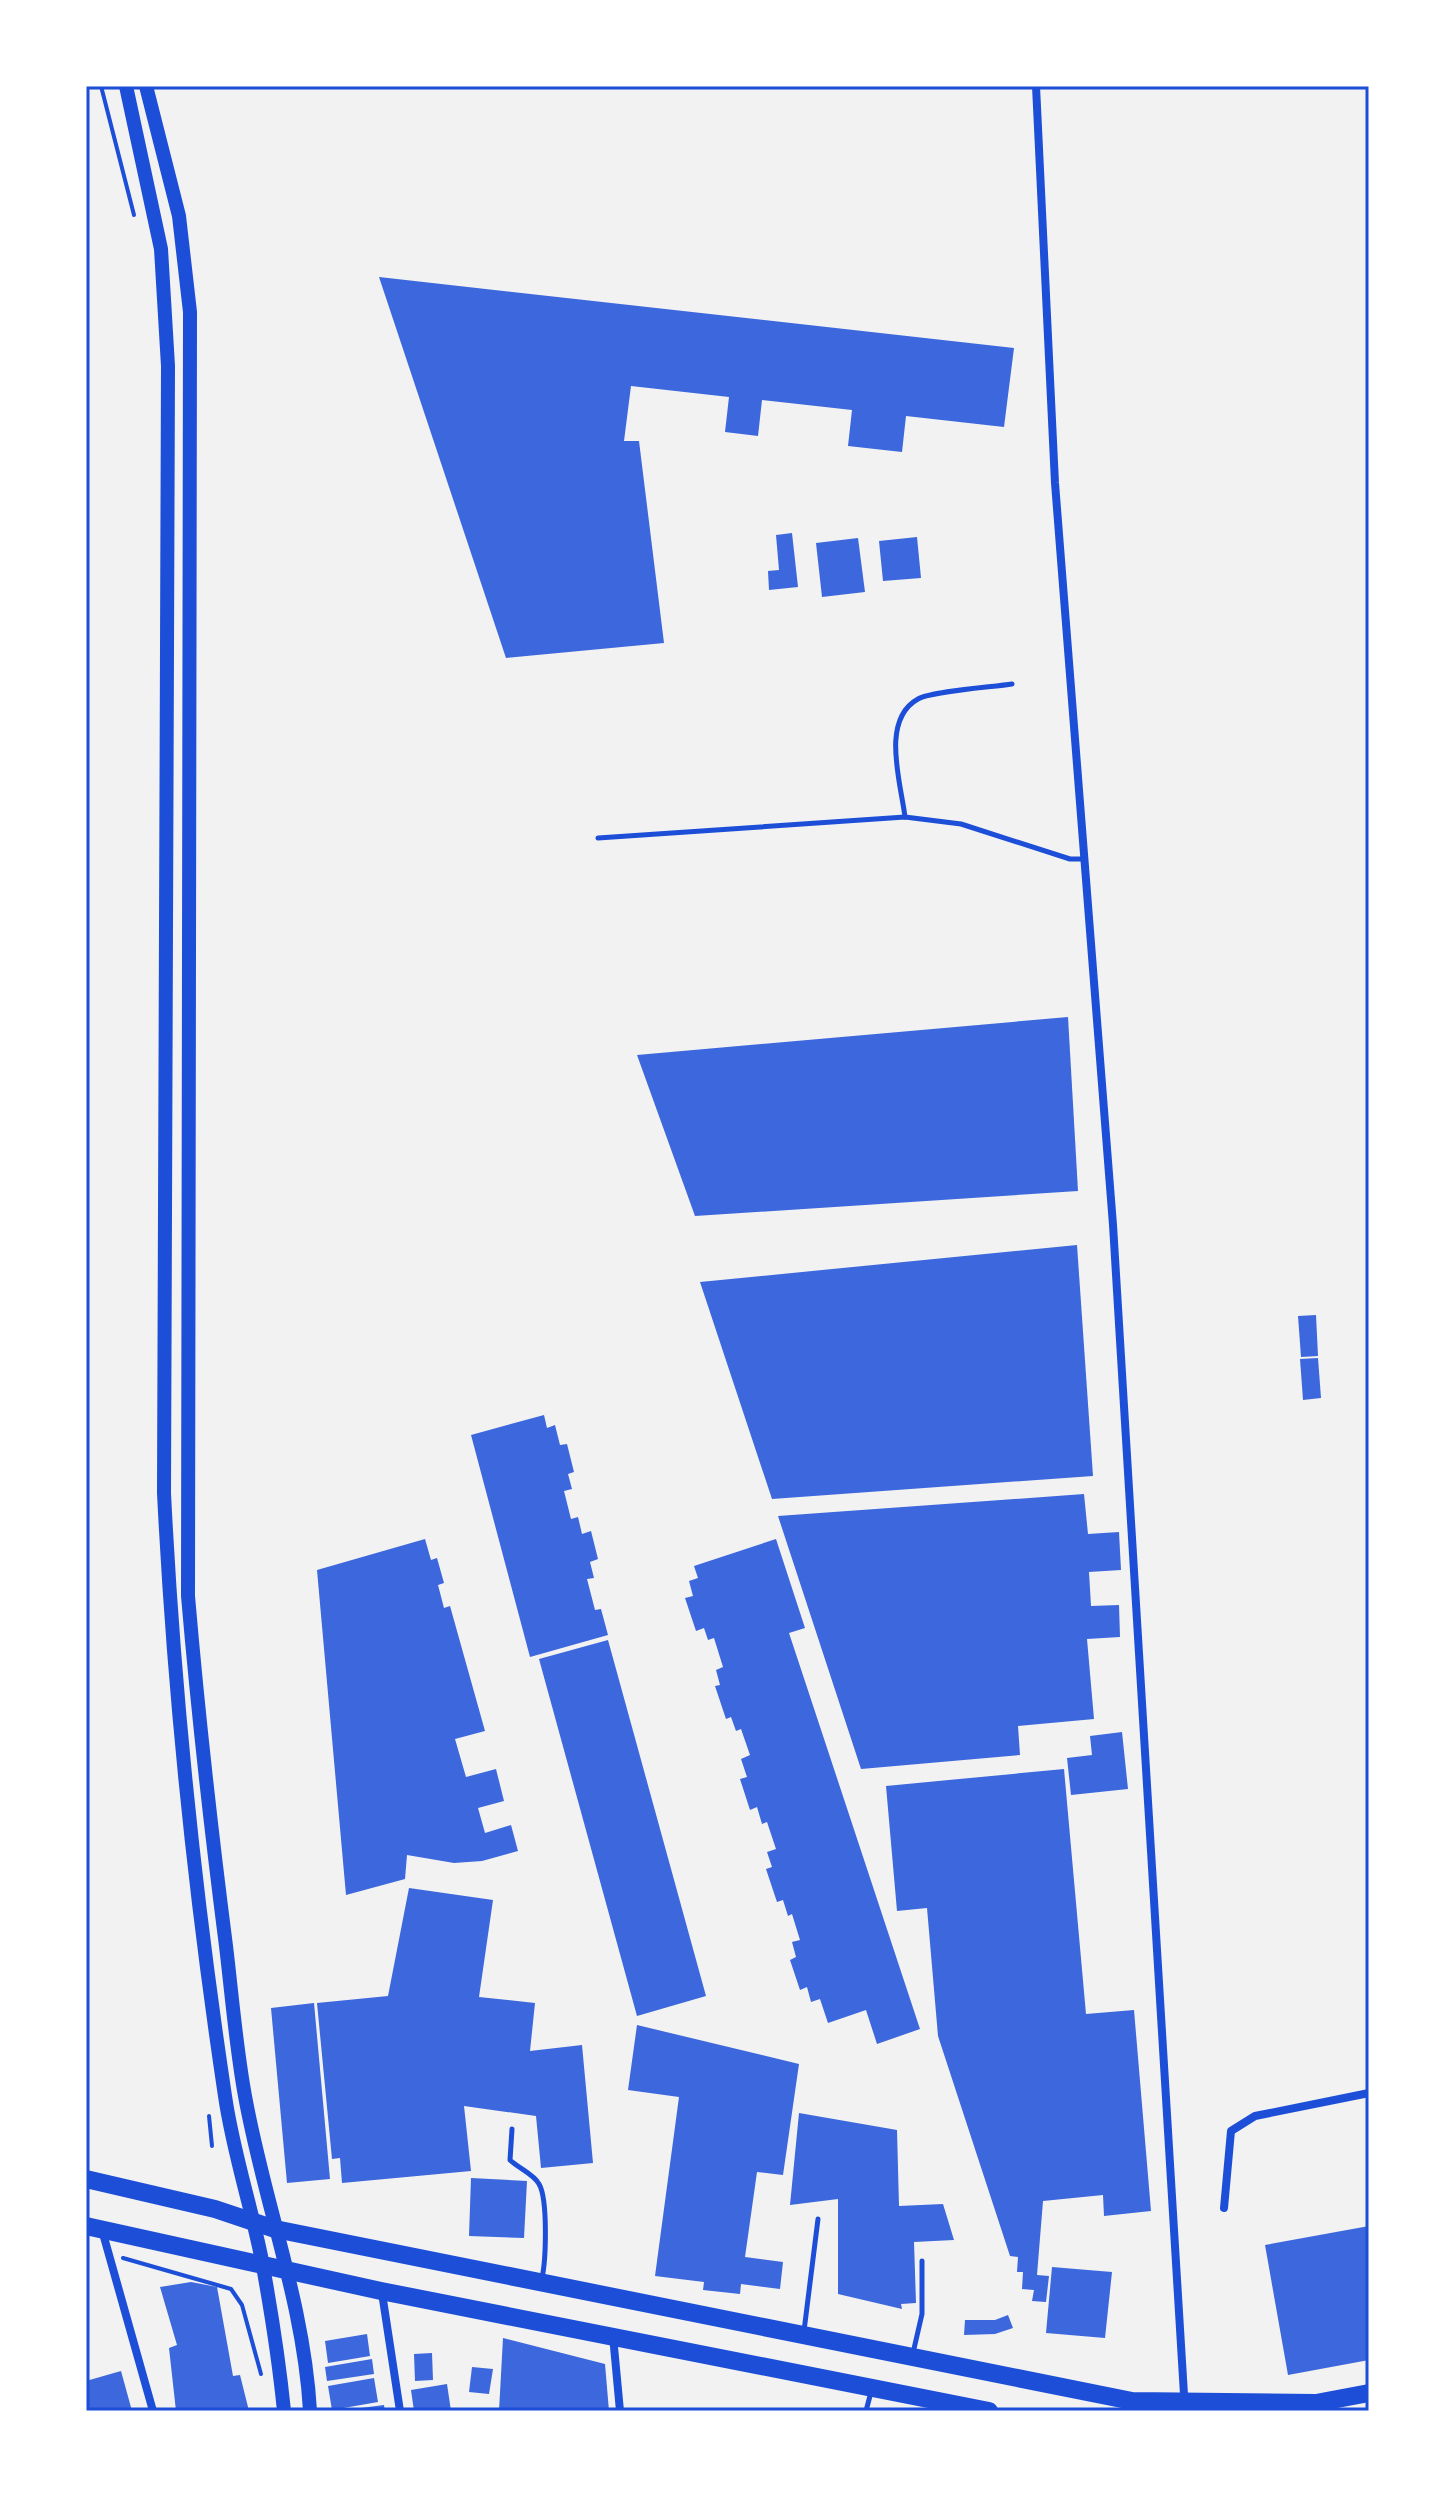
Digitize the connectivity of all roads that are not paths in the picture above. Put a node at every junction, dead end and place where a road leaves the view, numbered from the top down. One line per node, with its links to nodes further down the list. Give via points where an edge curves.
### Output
1 (126, 86): 13 (main road, via 161,249 168,366 164,1493 170,1601 210,1991 235,2159)
2 (146, 86): 15 (main road, via 179,216 190,312 188,1596 245,2094)
3 (1036, 86): 7 (street, via 1055,483)
4 (1012, 684): 5 (lane, via 919,699 901,718 895,738)
5 (905, 817): 6 (lane); 7 (lane, via 961,824 1070,859)
6 (598, 838)
7 (1086, 859): 28 (street)
8 (1369, 2093): 11 (street, via 1255,2116 1231,2131)
9 (512, 2129): 19 (lane, via 510,2160 539,2183 542,2194)
10 (86, 2179): 13 (highway)
11 (1224, 2208)
12 (818, 2219): 22 (lane)
13 (253, 2222): 15 (highway); 17 (main road)
14 (94, 2227): 17 (highway); 29 (street, via 108,2254)
15 (275, 2229): 18 (main road); 19 (highway)
16 (922, 2261): 23 (lane, via 922,2314)
17 (262, 2262): 18 (highway); 30 (main road)
18 (288, 2270): 20 (highway); 31 (main road)
19 (541, 2283): 22 (highway)
20 (381, 2291): 21 (highway); 32 (street)
21 (613, 2336): 24 (highway); 33 (street)
22 (804, 2336): 23 (highway)
23 (912, 2358): 27 (highway)
24 (873, 2387): 26 (highway); 34 (lane)
25 (1369, 2393): 28 (highway, via 1316,2403)
26 (944, 2406): 35 (highway)
27 (1131, 2406): 28 (highway)
28 (1185, 2407)
29 (153, 2411)
30 (284, 2411)
31 (310, 2411)
32 (400, 2411)
33 (620, 2411)
34 (866, 2411)
35 (989, 2411)

